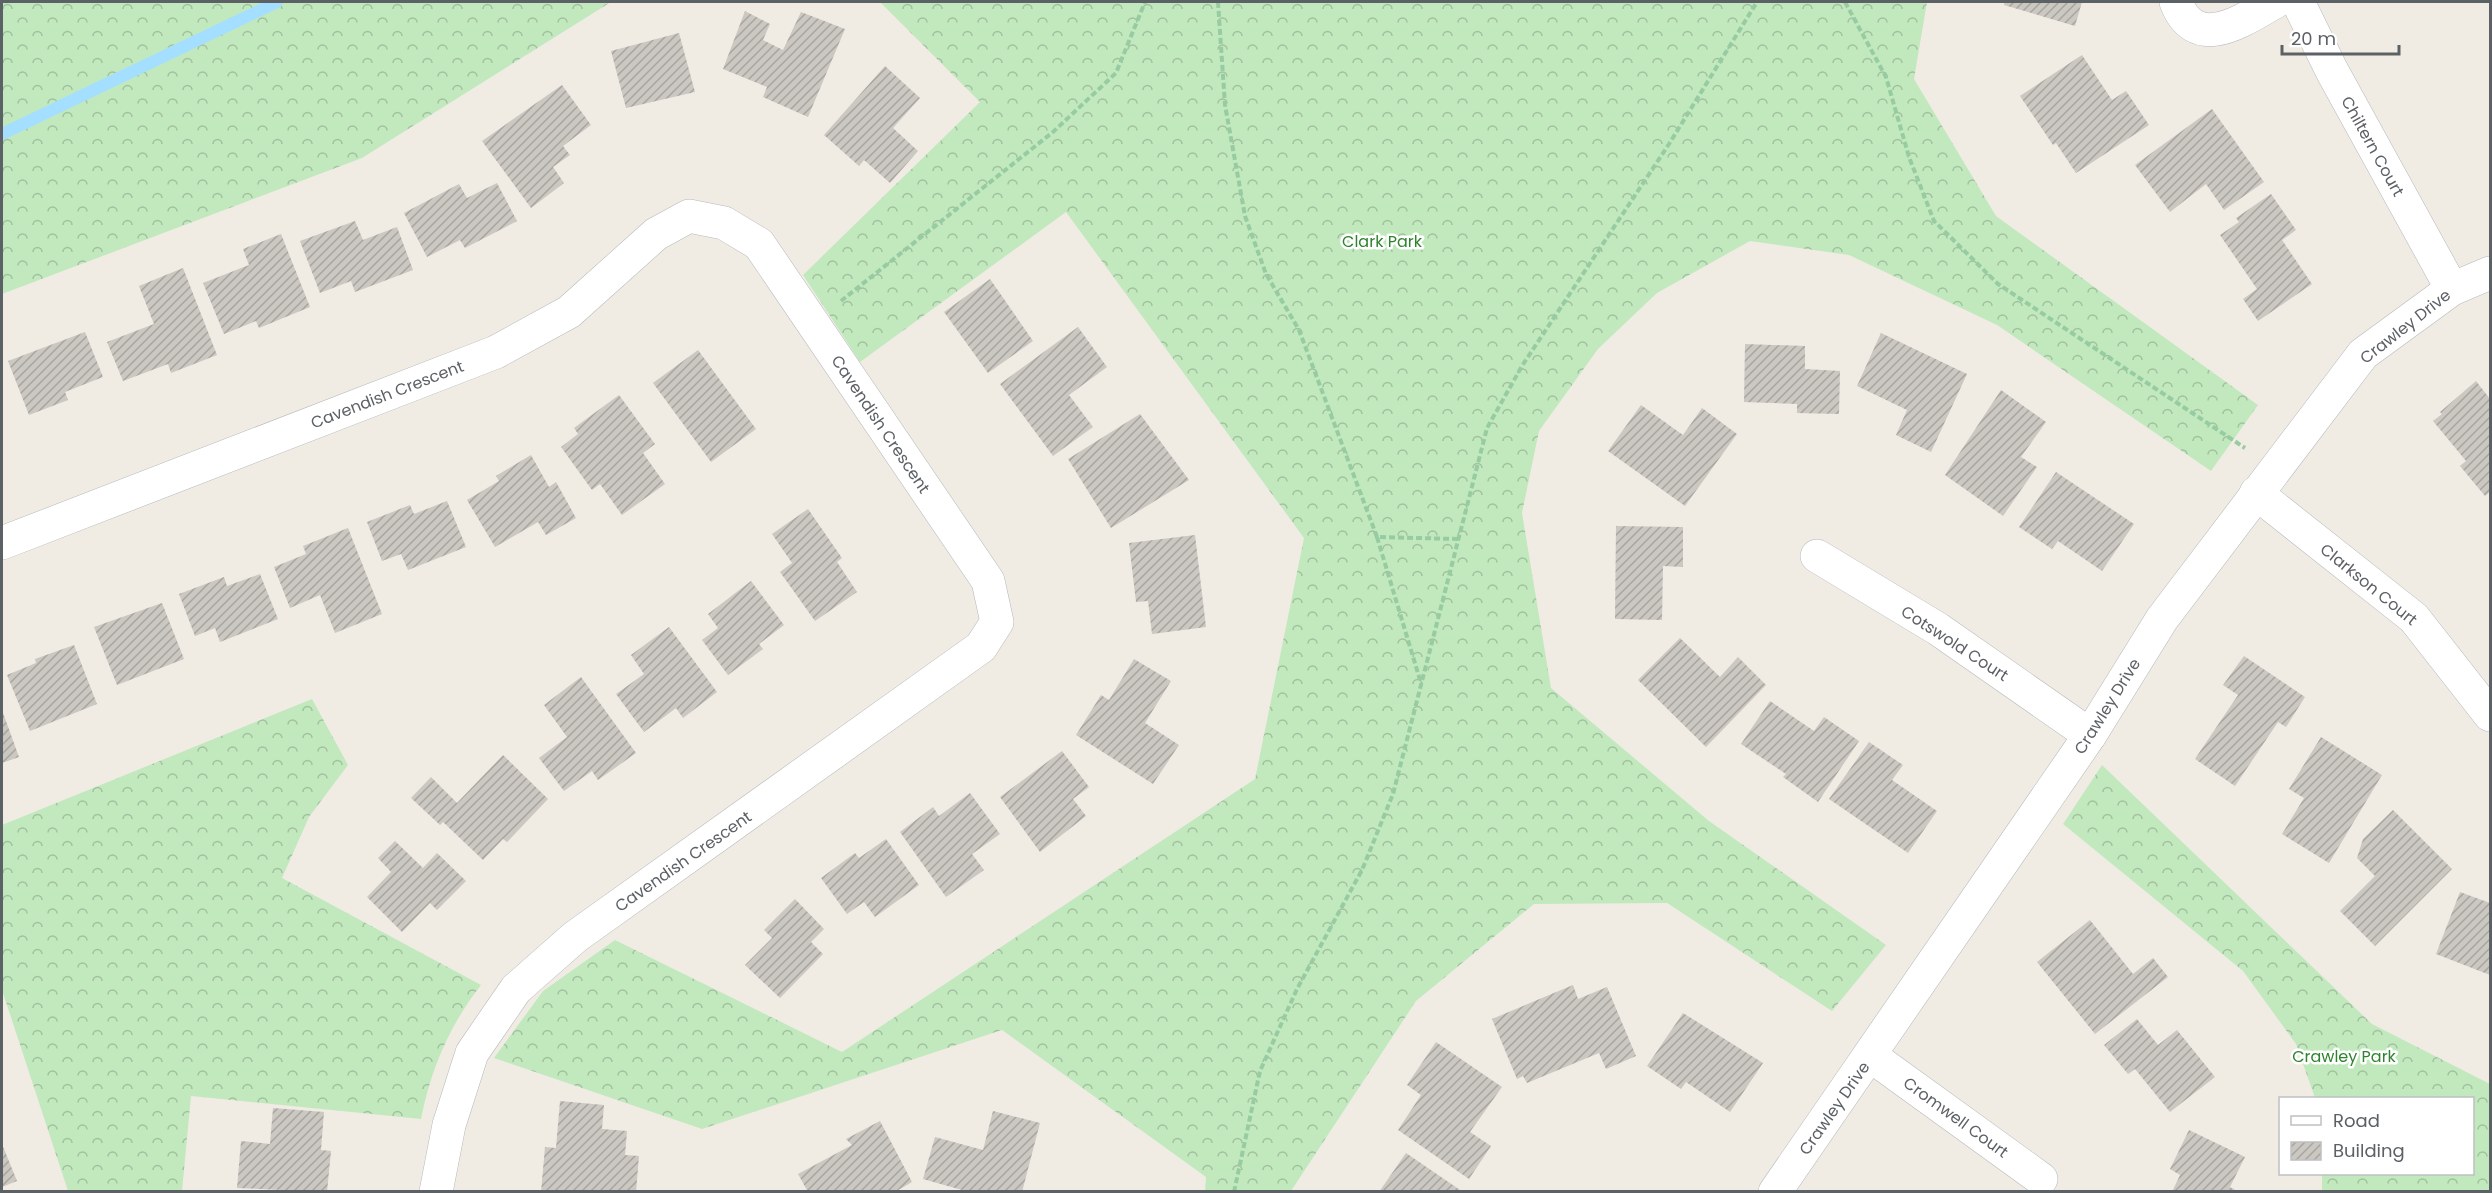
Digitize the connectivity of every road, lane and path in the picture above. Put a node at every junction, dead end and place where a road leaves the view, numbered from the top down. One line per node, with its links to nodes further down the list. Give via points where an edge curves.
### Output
1 (1145, 2): 10 (path, via 1116,72 1053,132)
2 (1218, 2): 12 (path, via 1225,105 1245,216 1266,274 1299,330)
3 (1757, 2): 13 (path, via 1669,144 1522,366 1487,428)
4 (1845, 2): 11 (path, via 1886,77 1908,157 1934,221 1941,229 1998,284)
5 (2176, 2): 6 (street, via 2191,25 2210,29 2229,28)
6 (2275, 2)
7 (2298, 2): 9 (street, Chiltern Court)
8 (2490, 273): 9 (street, Crawley Drive)
9 (2452, 289): 11 (street, Crawley Drive, via 2363,354)
10 (812, 323): 14 (street, Cavendish Crescent, via 759,244 724,223 689,216 656,234 569,312 496,352); 21 (street, Cavendish Crescent, via 988,581 998,622 981,647 575,937 516,989 472,1053 449,1125)
11 (2266, 481): 17 (street, Clarkson Court, via 2414,618); 18 (street, Crawley Drive, via 2162,619)
12 (1377, 537): 13 (path); 16 (path)
13 (1458, 539): 16 (path)
14 (2, 543)
15 (1817, 556): 18 (street, Cotswold Court, via 1938,629)
16 (1420, 681): 22 (path, via 1393,794 1362,870 1298,989 1260,1071)
17 (2490, 715)
18 (2090, 735): 19 (street, Crawley Drive)
19 (1870, 1056): 20 (street, Cromwell Court); 23 (street, Crawley Drive)
20 (2041, 1179)
21 (436, 1191)
22 (1234, 1191)
23 (1775, 1191)

